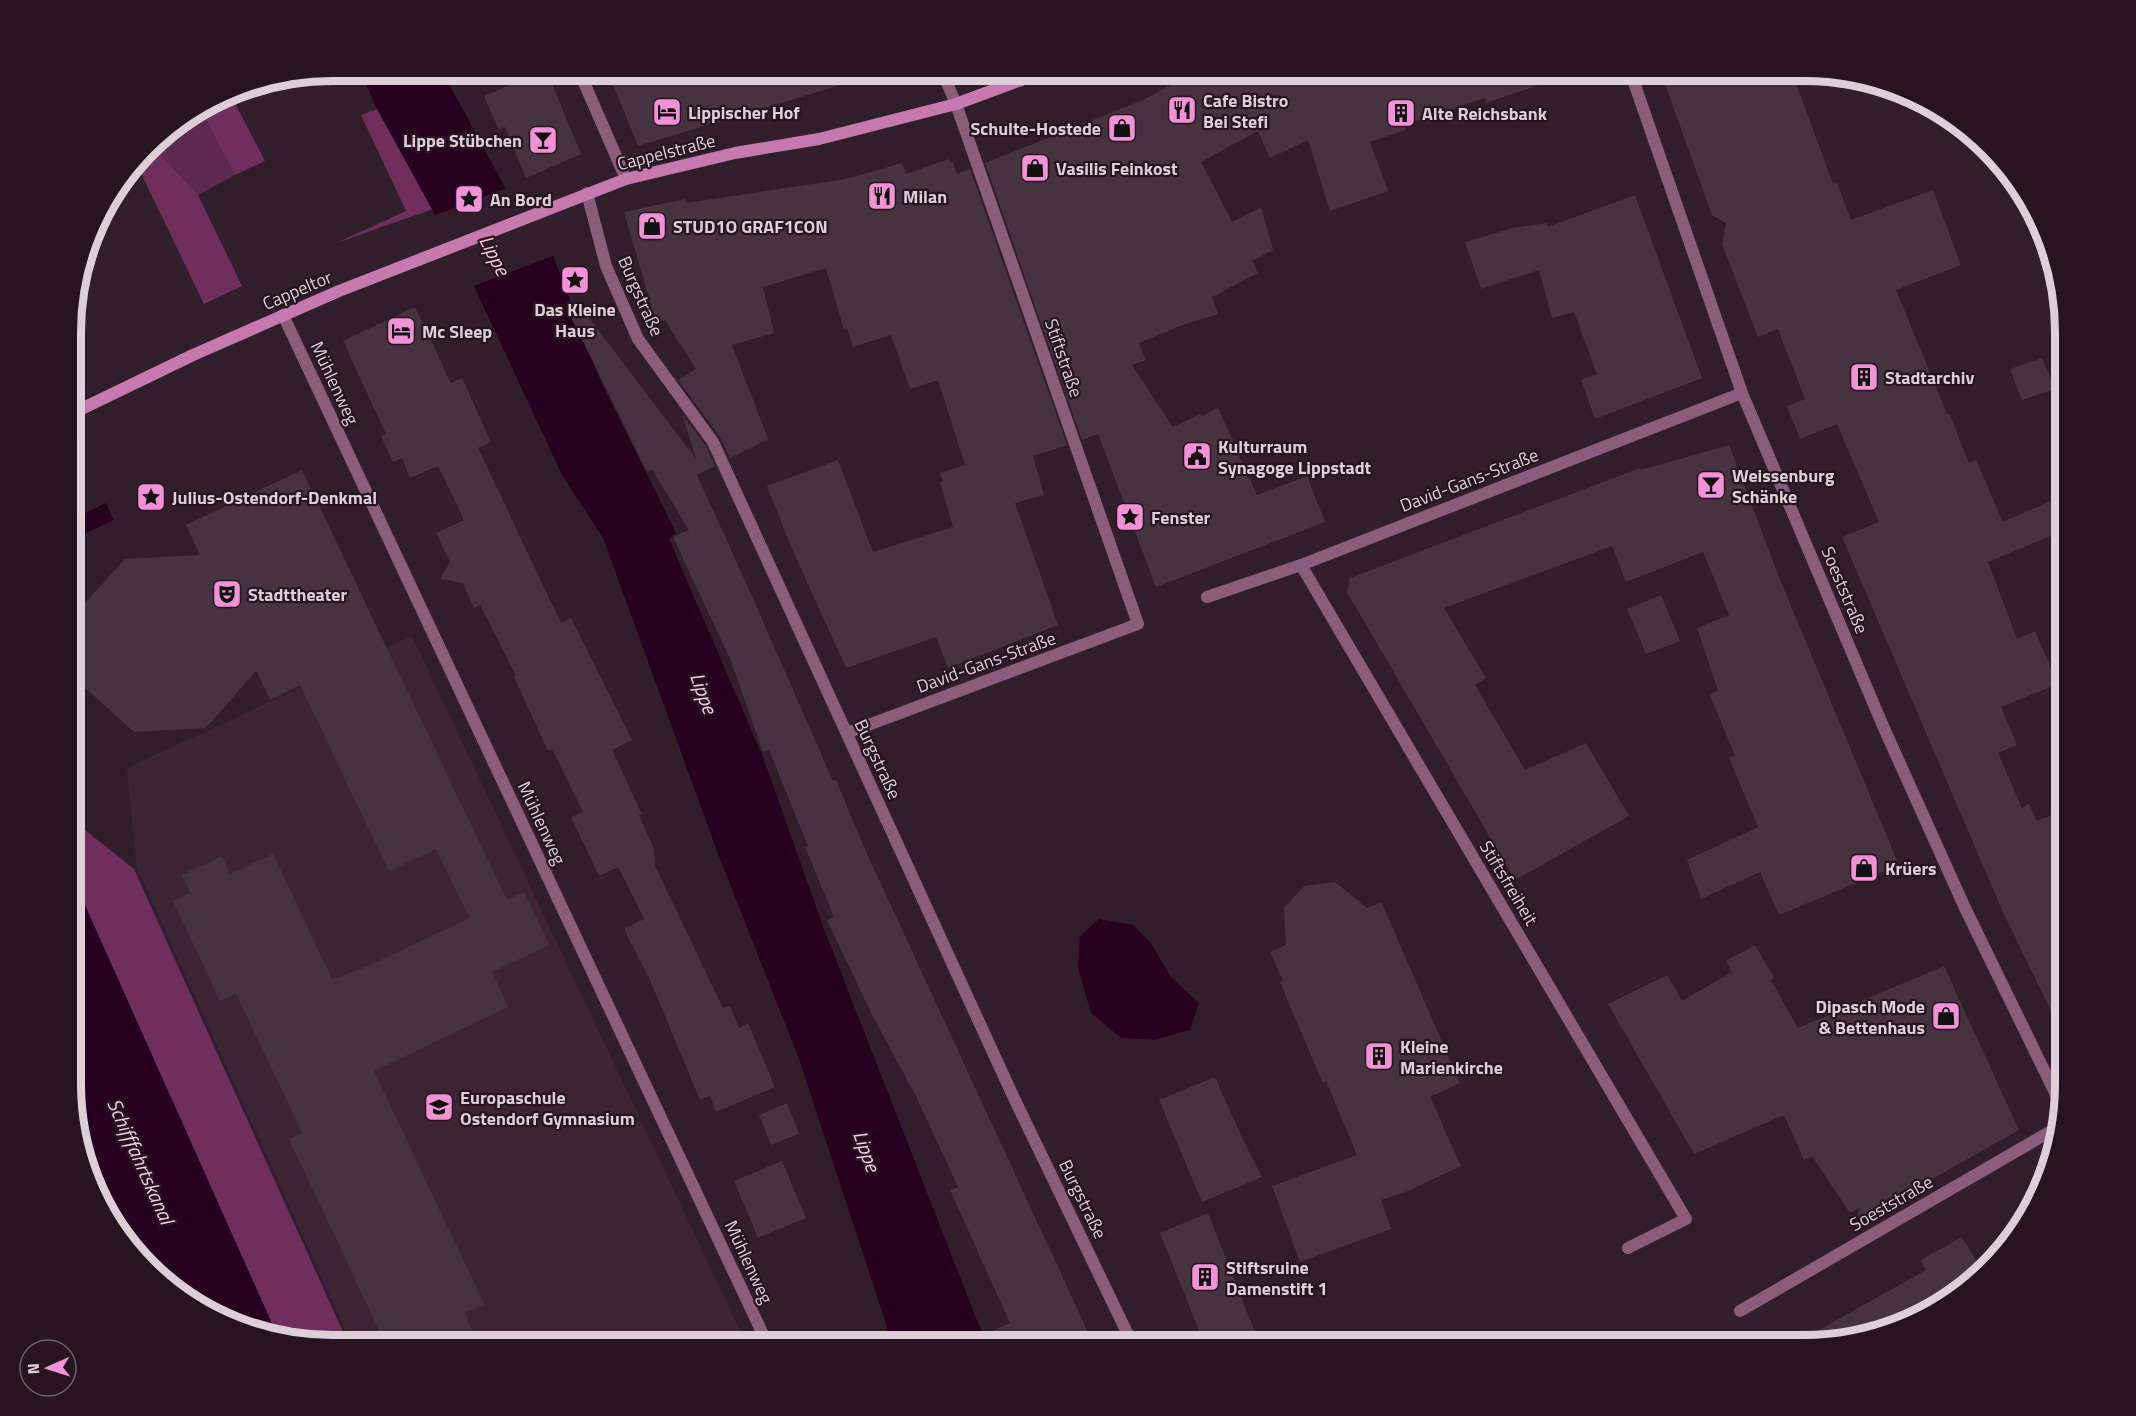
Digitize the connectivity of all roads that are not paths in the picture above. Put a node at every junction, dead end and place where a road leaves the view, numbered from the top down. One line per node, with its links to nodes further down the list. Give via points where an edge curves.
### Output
1 (584, 81): 6 (street)
2 (947, 81): 5 (street, Stiftstraße)
3 (1016, 81): 5 (street, Cappelstraße)
4 (1634, 81): 10 (street, Soeststraße)
5 (956, 104): 6 (street, Cappelstraße, via 819,140 735,153); 14 (street, Stiftstraße)
6 (626, 179): 7 (street, Cappelstraße)
7 (587, 193): 8 (street, Cappelstraße); 15 (street, Burgstraße, via 606,266 638,339 714,442)
8 (541, 212): 9 (street, Cappeltor)
9 (283, 315): 11 (street, Cappeltor); 20 (street, Mühlenweg)
10 (1742, 393): 12 (street, David-Gans-Straße); 16 (street, Soeststraße, via 1887,737)
11 (81, 409)
12 (1301, 565): 13 (street, David-Gans-Straße); 18 (street, Stiftsfreiheit, via 1686,1219)
13 (1207, 597)
14 (1138, 624): 15 (street, David-Gans-Straße)
15 (846, 733): 21 (street, Burgstraße)
16 (2055, 1092)
17 (2050, 1132): 19 (street, Soeststraße)
18 (1629, 1248)
19 (1740, 1311)
20 (763, 1335)
21 (1128, 1335)

